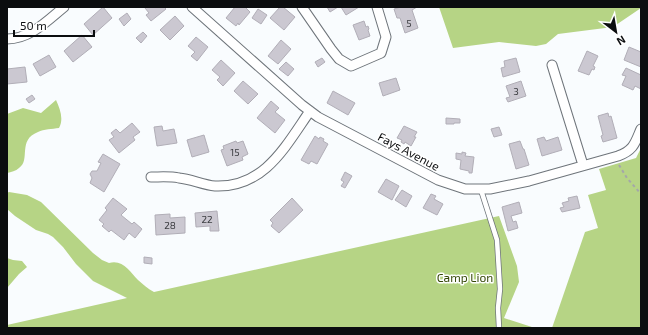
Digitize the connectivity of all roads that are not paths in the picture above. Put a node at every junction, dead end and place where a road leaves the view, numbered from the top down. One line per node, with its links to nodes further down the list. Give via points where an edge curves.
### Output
1 (64, 7): 5 (street, via 34,31 15,39)
2 (192, 7): 7 (street, Fays Avenue)
3 (302, 7): 4 (street, via 339,59 351,66 381,53 386,37)
4 (376, 7)
5 (7, 38)
6 (552, 64): 9 (street)
7 (310, 111): 10 (street, via 266,170 243,182 229,186 213,186 178,177); 11 (street, Fays Avenue, via 438,180 465,189)
8 (641, 128): 9 (street, Fays Avenue, via 633,147 627,152)
9 (583, 165): 11 (street, Fays Avenue, via 529,181)
10 (151, 177)
11 (481, 190): 12 (lane, via 496,240 500,289)
12 (499, 328)

